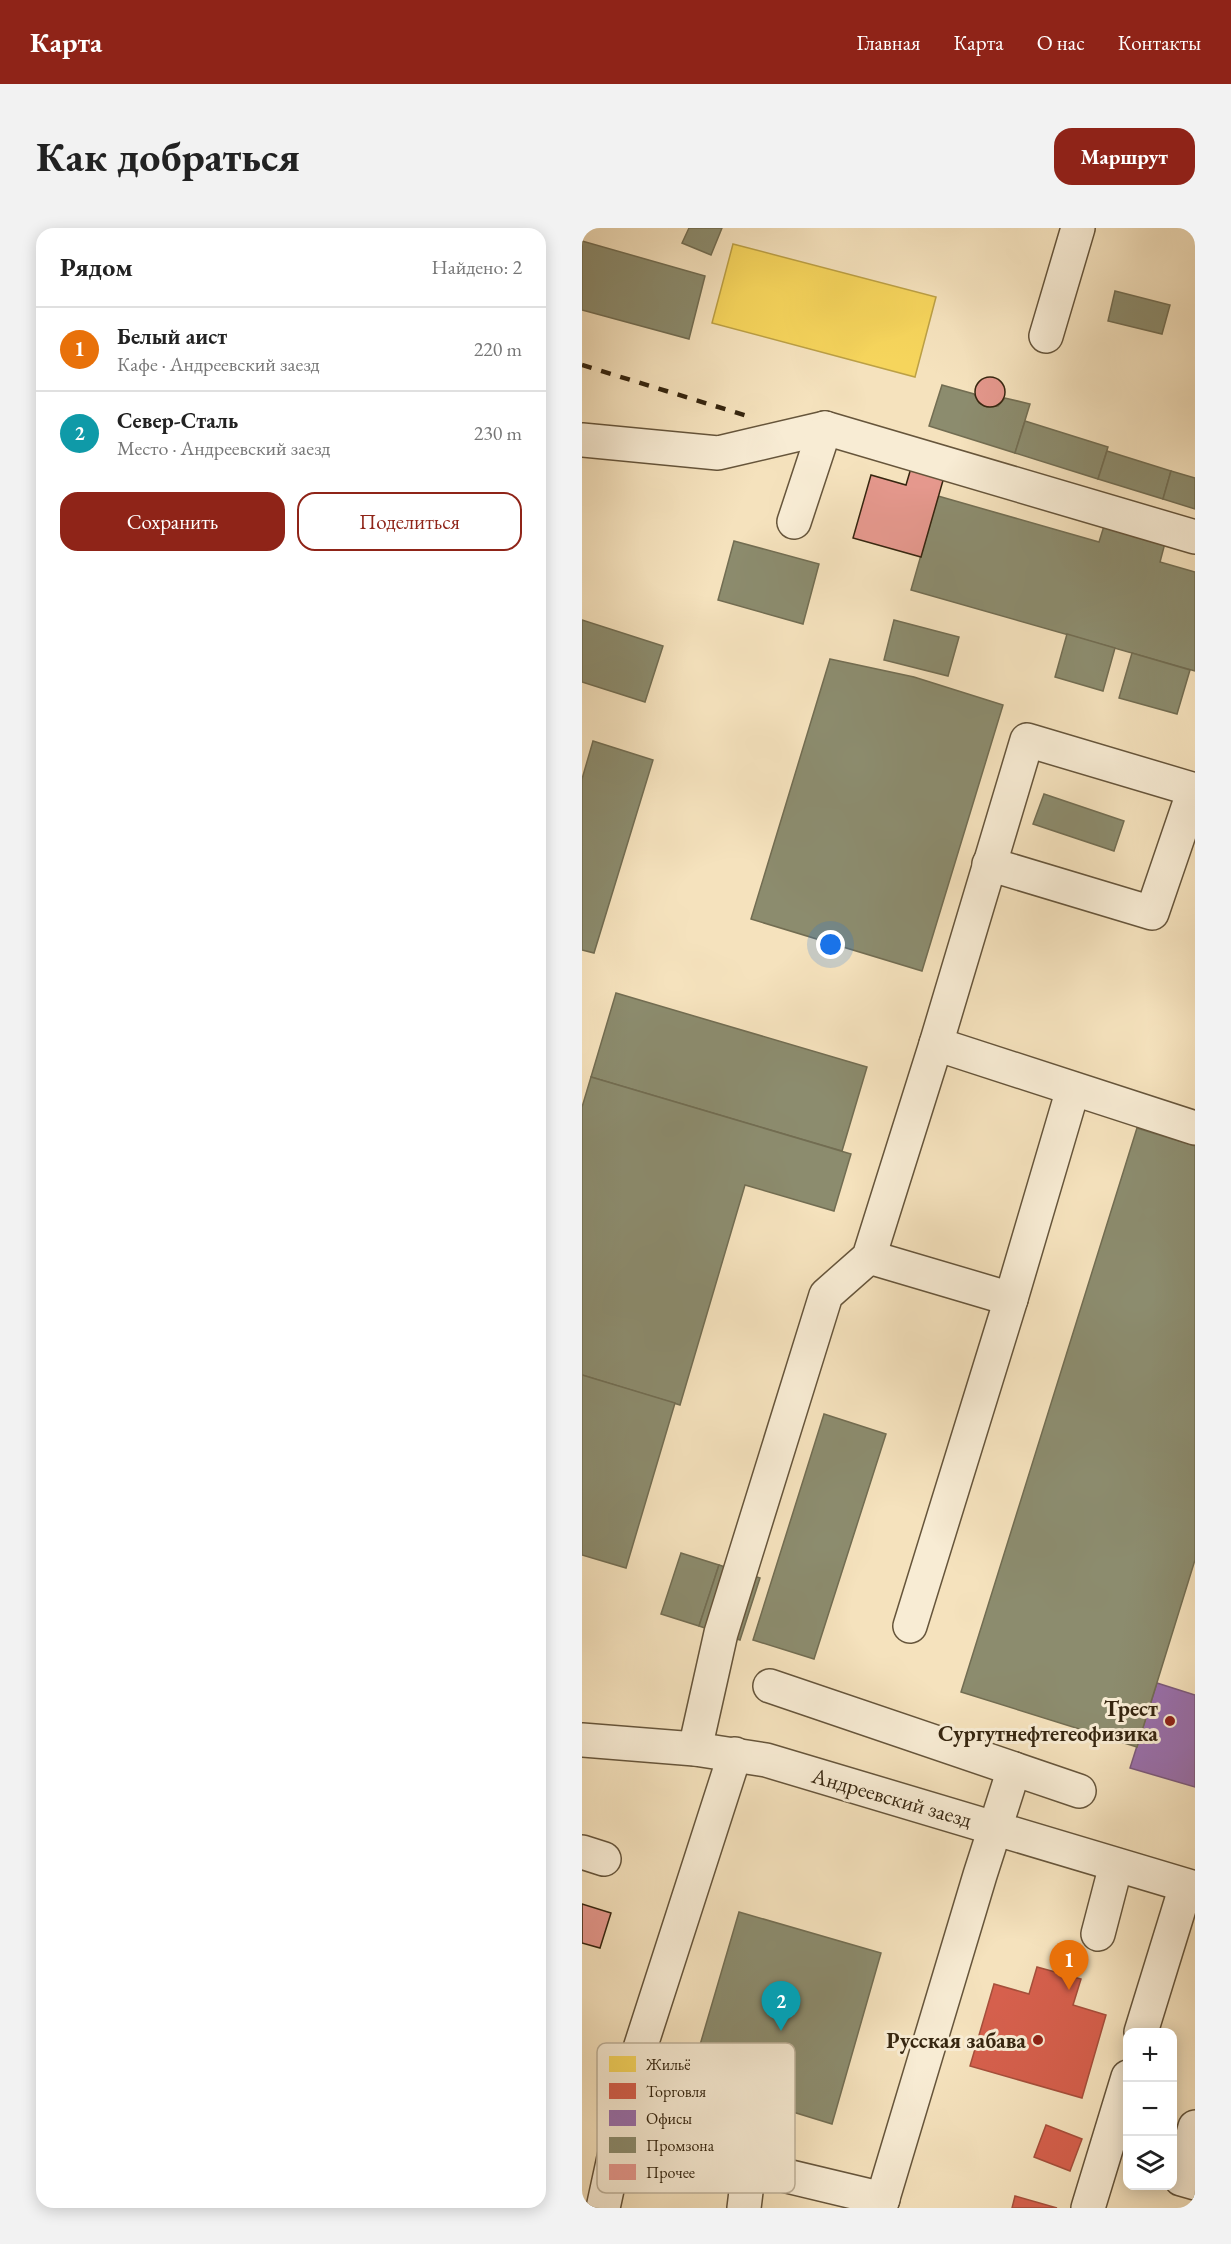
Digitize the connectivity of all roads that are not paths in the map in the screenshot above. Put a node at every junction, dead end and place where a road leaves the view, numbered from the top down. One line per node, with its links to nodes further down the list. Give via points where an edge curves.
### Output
1 (1078, 228): 2 (street)
2 (1046, 336)
3 (825, 428): 4 (street, via 717,453); 5 (street); 6 (street)
4 (582, 440)
5 (794, 522)
6 (1195, 537)
7 (1194, 790): 8 (street, via 1152,913); 8 (street, via 1027,740)
8 (989, 864): 9 (street)
9 (936, 1044): 10 (street); 12 (street)
10 (1073, 1089): 11 (street); 13 (street)
11 (1195, 1128)
12 (869, 1257): 13 (street); 17 (street, via 826,1295 721,1633)
13 (1011, 1299): 14 (street)
14 (910, 1626)
15 (770, 1686): 19 (street)
16 (582, 1740): 17 (street, Андреевский заезд)
17 (695, 1749): 18 (street, Андреевский заезд)
18 (735, 1754): 21 (street, Андреевский заезд); 26 (street)
19 (1014, 1769): 20 (street); 21 (street)
20 (1080, 1791)
21 (996, 1828): 22 (street, Андреевский заезд); 33 (street)
22 (1116, 1864): 23 (street, Андреевский заезд); 24 (street)
23 (1191, 1887): 25 (street)
24 (1098, 1934)
25 (1142, 2028)
26 (642, 2043)
27 (1126, 2082): 36 (street)
28 (1195, 2127): 30 (street, via 1181,2179)
29 (795, 2180): 33 (street)
30 (1195, 2183)
31 (606, 2193): 34 (street)
32 (746, 2193): 35 (street)
33 (881, 2204)
34 (603, 2208)
35 (744, 2208)
36 (1088, 2208)

